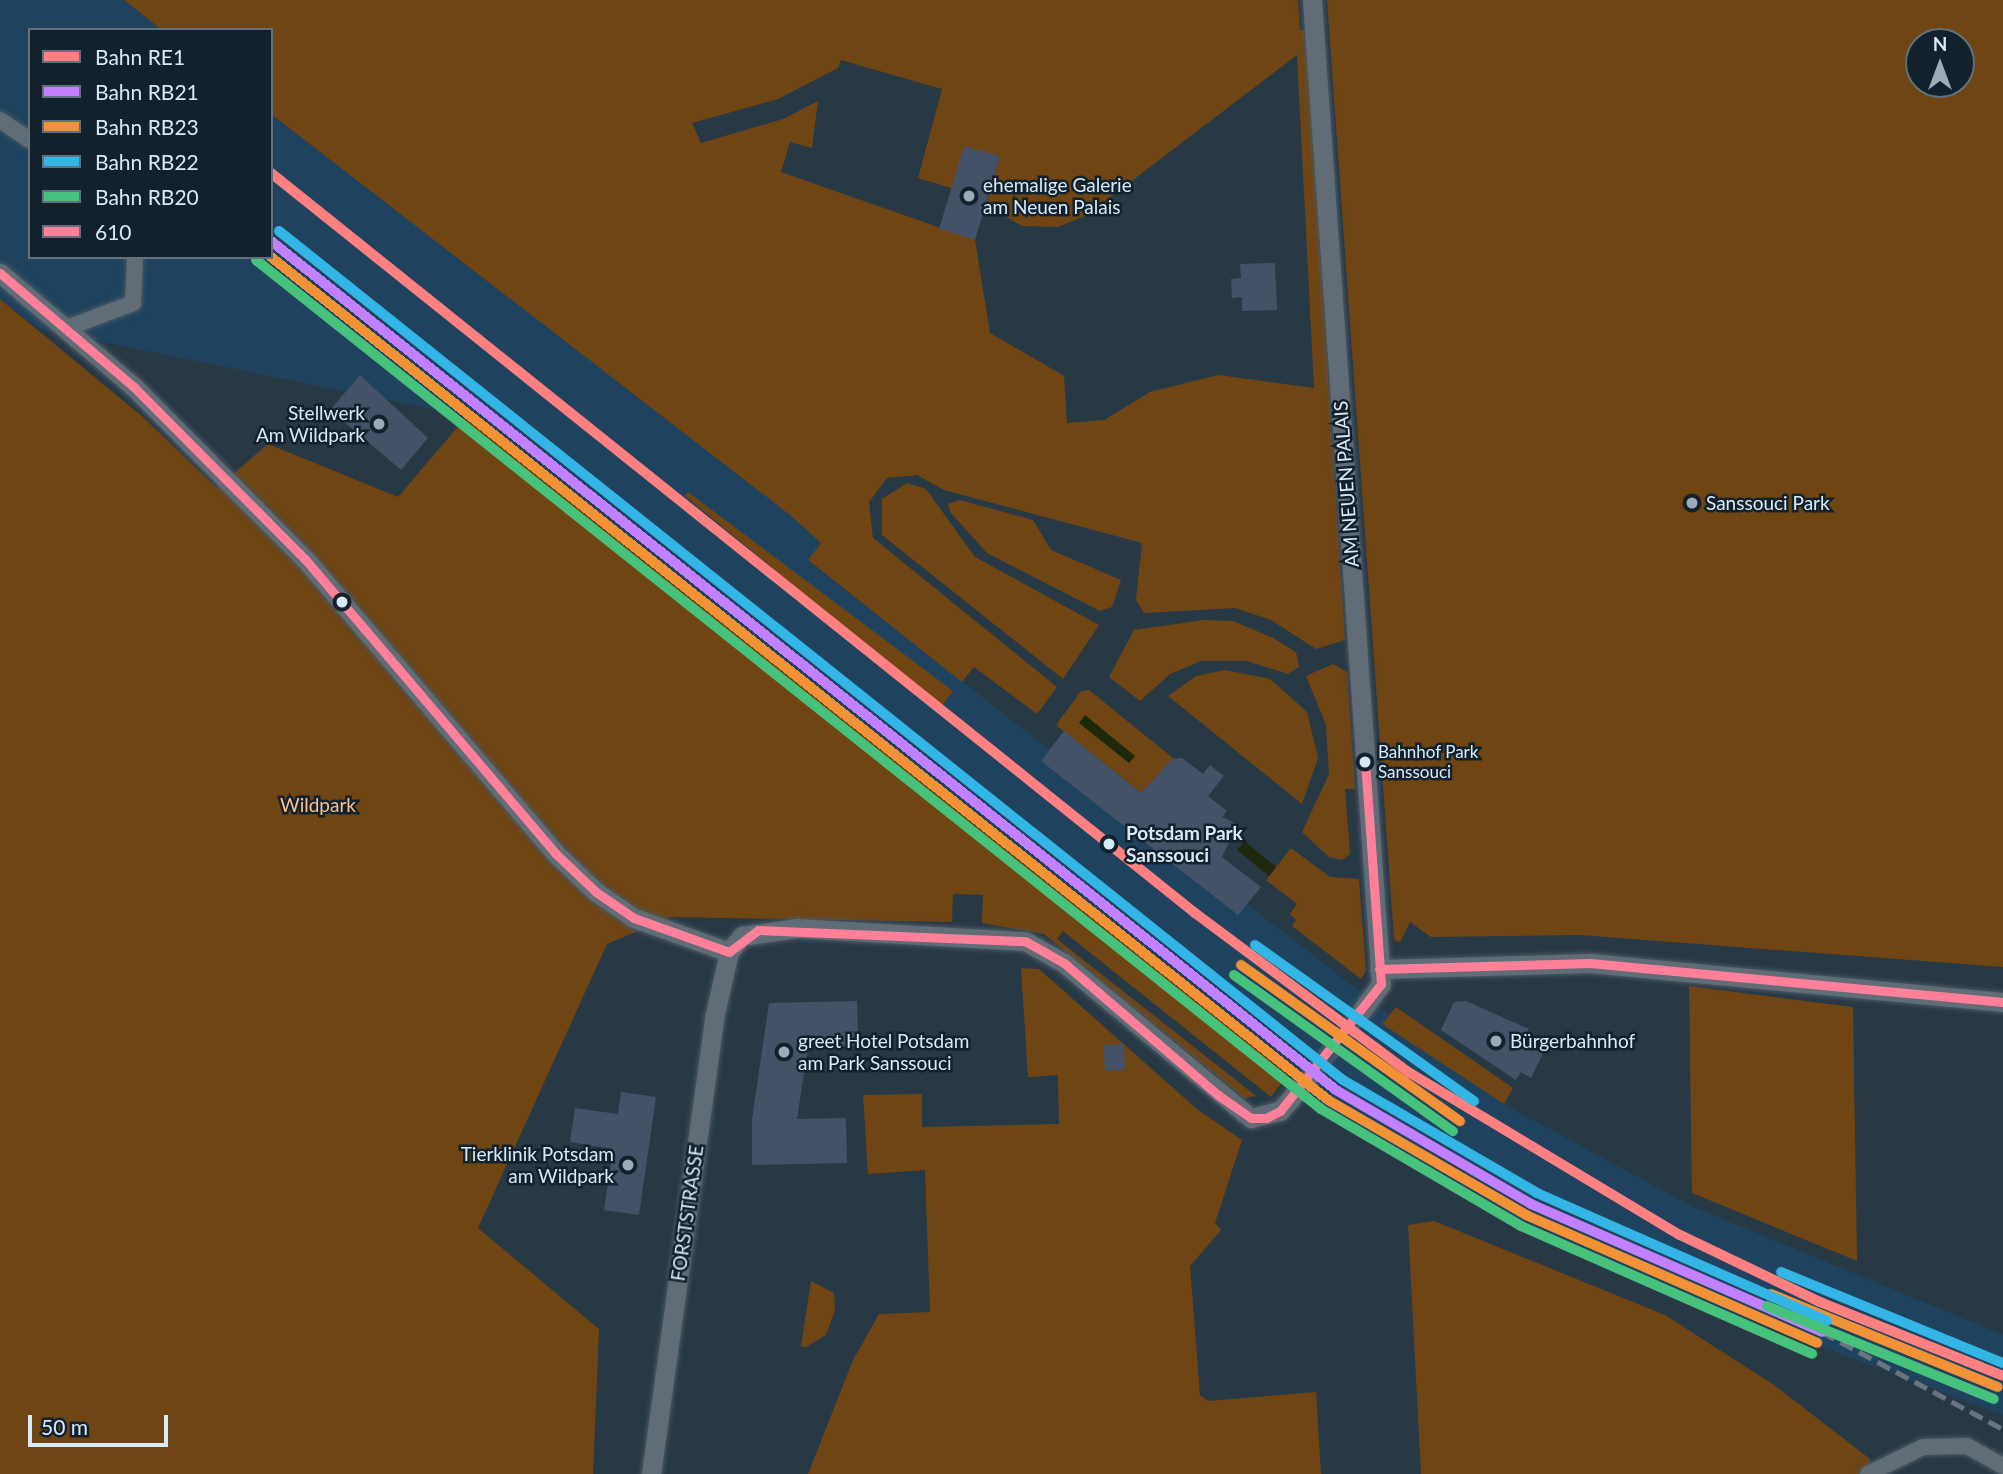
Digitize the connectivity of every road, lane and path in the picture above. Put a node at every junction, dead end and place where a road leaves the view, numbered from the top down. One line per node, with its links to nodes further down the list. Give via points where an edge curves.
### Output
1 (1312, 0): 8 (street, AM NEUEN PALAIS)
2 (0, 120): 3 (street)
3 (28, 139)
4 (135, 259): 6 (street, via 133,303)
5 (0, 273): 6 (street)
6 (67, 328): 7 (street, via 305,559 563,861 634,918)
7 (729, 952): 11 (street, via 742,936 771,929 1025,941 1064,963 1251,1118 1280,1111); 13 (street, FORSTSTRASSE, via 714,1018)
8 (1379, 969): 9 (street, via 1590,962); 10 (street, via 1381,984)
9 (2003, 1002)
10 (1362, 1010)
11 (1306, 1080)
12 (2003, 1466): 14 (street, via 1967,1446 1923,1447)
13 (651, 1474)
14 (1868, 1474)

